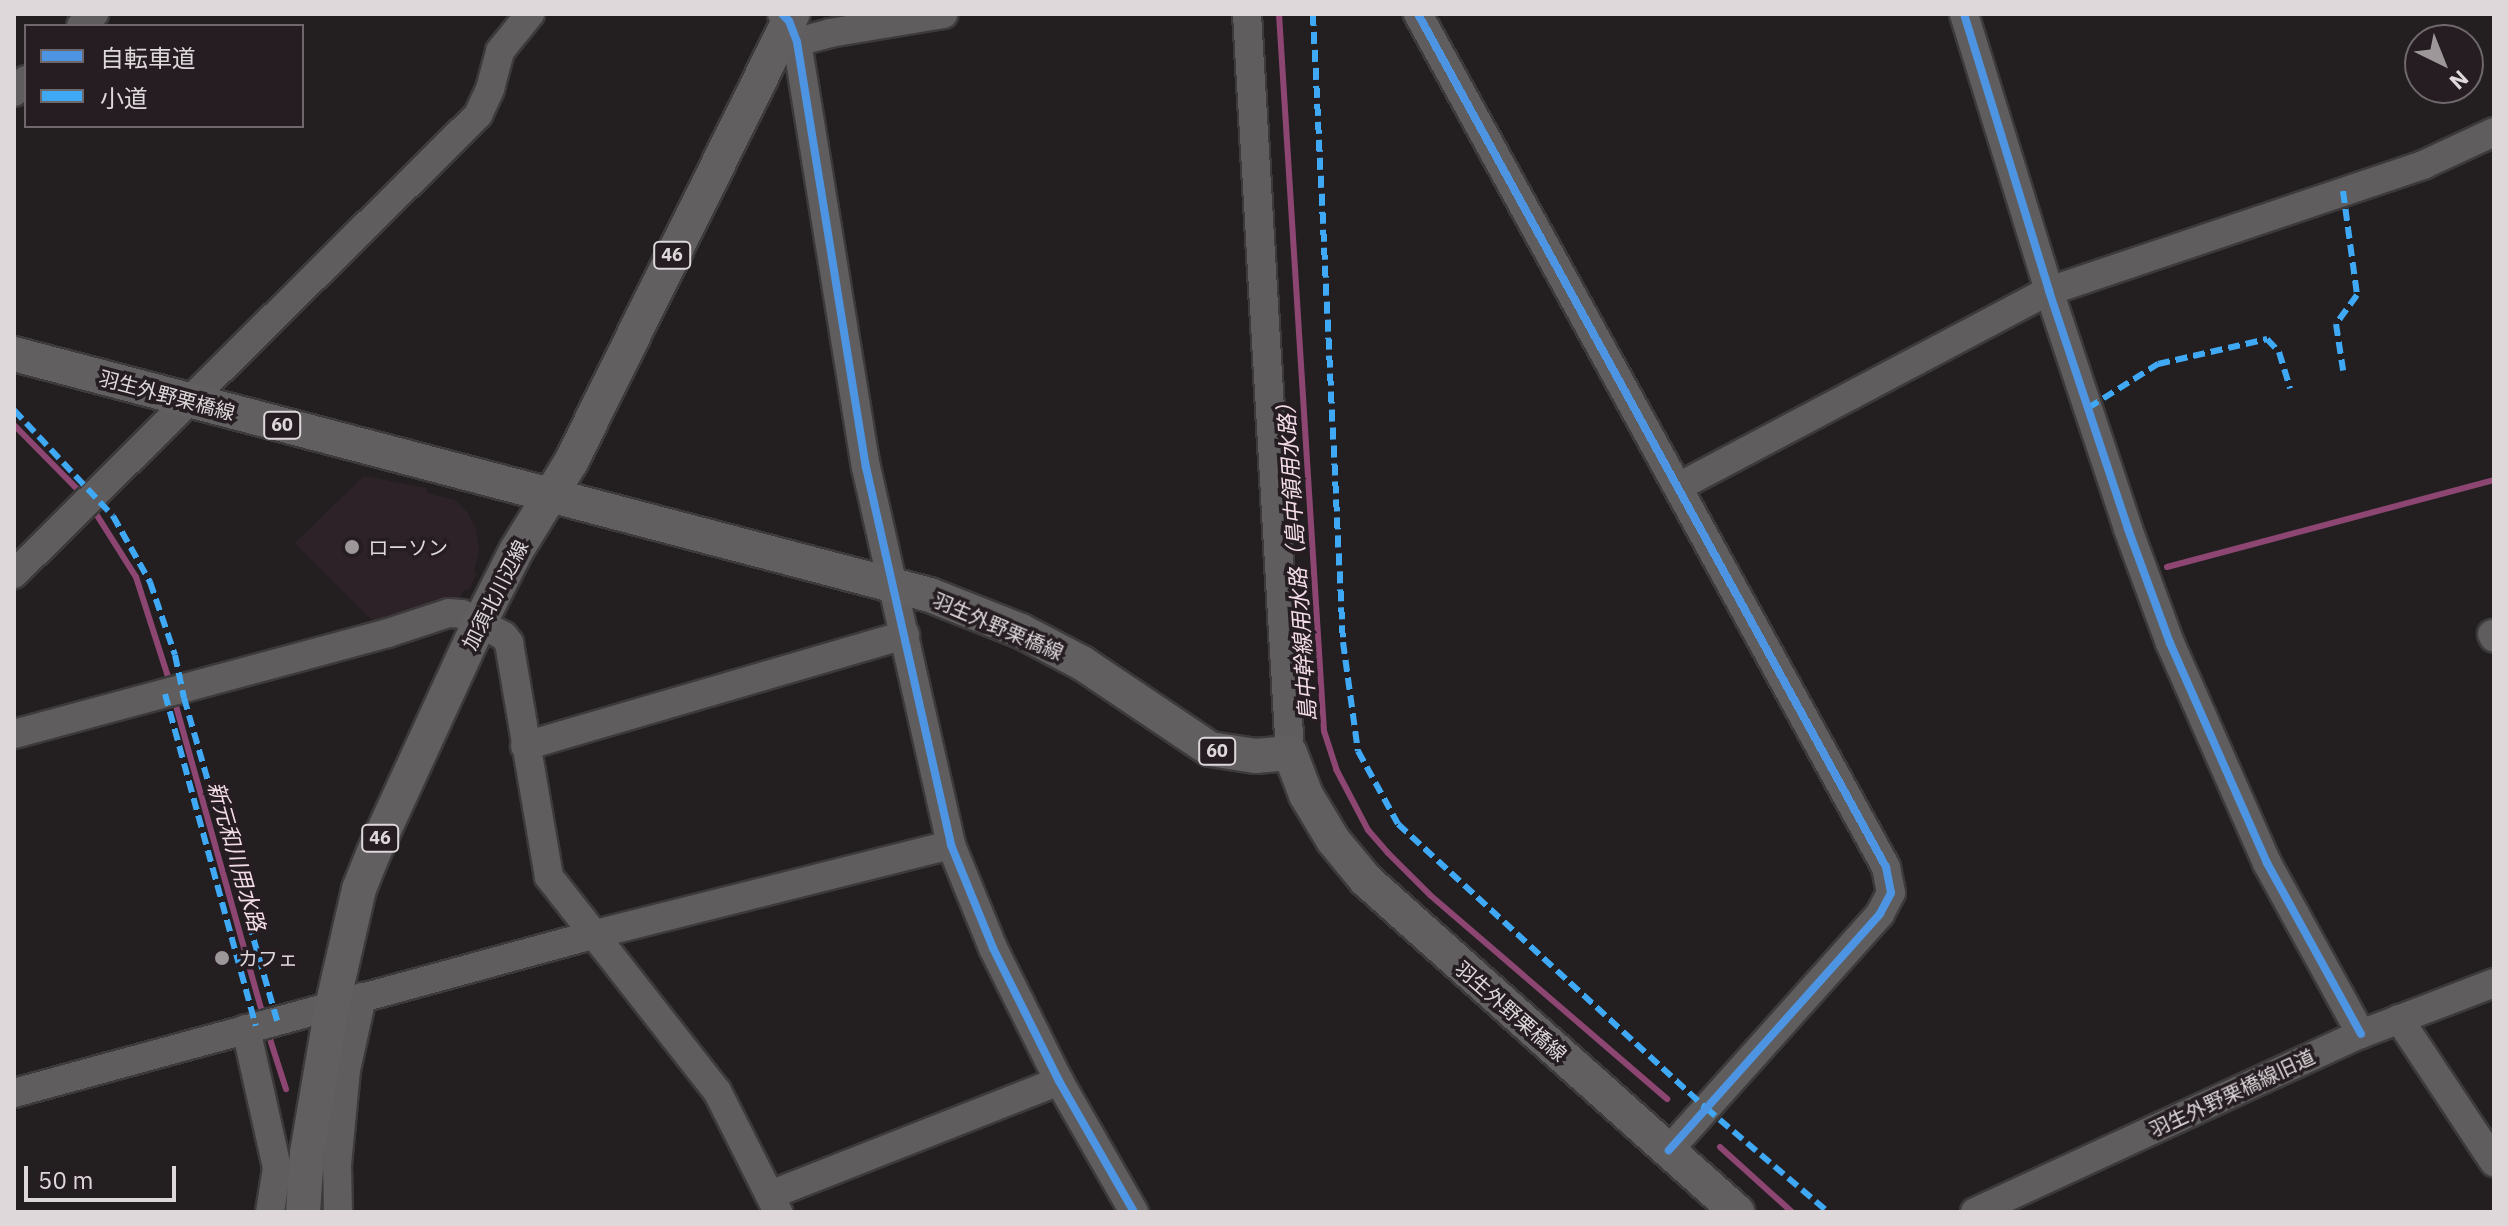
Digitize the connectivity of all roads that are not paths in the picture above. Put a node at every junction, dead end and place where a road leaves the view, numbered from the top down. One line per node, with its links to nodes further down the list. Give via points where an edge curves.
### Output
1 (530, 14): 12 (street, via 500,51 478,115)
2 (943, 14): 6 (street, via 830,33)
3 (1247, 14): 21 (street)
4 (1418, 14): 13 (street)
5 (1964, 14): 10 (street)
6 (790, 23): 7 (main road, 加須北川辺線 / 46); 8 (street)
7 (755, 90): 8 (street, via 789,93); 14 (main road, 加須北川辺線 / 46)
8 (804, 103): 16 (street, via 866,467)
9 (2494, 132): 10 (street, via 2423,165)
10 (2049, 291): 13 (street); 28 (street, via 2170,643 2267,863)
11 (14, 354): 12 (main road, 羽生外野栗橋線 / 60)
12 (190, 400): 14 (main road, 羽生外野栗橋線 / 60); 15 (street)
13 (1680, 486): 31 (street, via 1886,867 1891,893 1880,914)
14 (551, 496): 16 (main road, 羽生外野栗橋線 / 60); 17 (main road, 加須北川辺線 / 46)
15 (14, 574)
16 (893, 585): 18 (street); 21 (main road, 羽生外野栗橋線 / 60, via 1021,631 1137,697 1210,749 1256,756)
17 (480, 622): 19 (street, via 449,613); 20 (street, via 509,643); 25 (main road, 加須北川辺線 / 46, via 359,889)
18 (905, 635): 20 (street); 22 (street)
19 (14, 734)
20 (525, 746): 23 (street, via 549,877)
21 (1290, 753): 31 (main road, 羽生外野栗橋線, via 1326,829 1366,880)
22 (951, 845): 23 (street); 29 (street, via 993,948)
23 (596, 934): 25 (street); 33 (street, via 717,1091)
24 (2494, 983): 26 (street, 羽生外野栗橋線旧道)
25 (347, 1002): 27 (street); 35 (main road, 加須北川辺線 / 46, via 307,1153); 36 (street)
26 (2399, 1019): 28 (street, 羽生外野栗橋線旧道); 32 (street)
27 (246, 1029): 30 (street); 34 (street, via 277,1168)
28 (2361, 1034): 39 (street, 羽生外野栗橋線旧道)
29 (1059, 1081): 33 (street); 37 (street)
30 (14, 1093)
31 (1669, 1150): 38 (main road, 羽生外野栗橋線)
32 (2494, 1162)
33 (774, 1203)
34 (270, 1212)
35 (303, 1212)
36 (338, 1212)
37 (1134, 1212)
38 (1737, 1212)
39 (1975, 1212)

